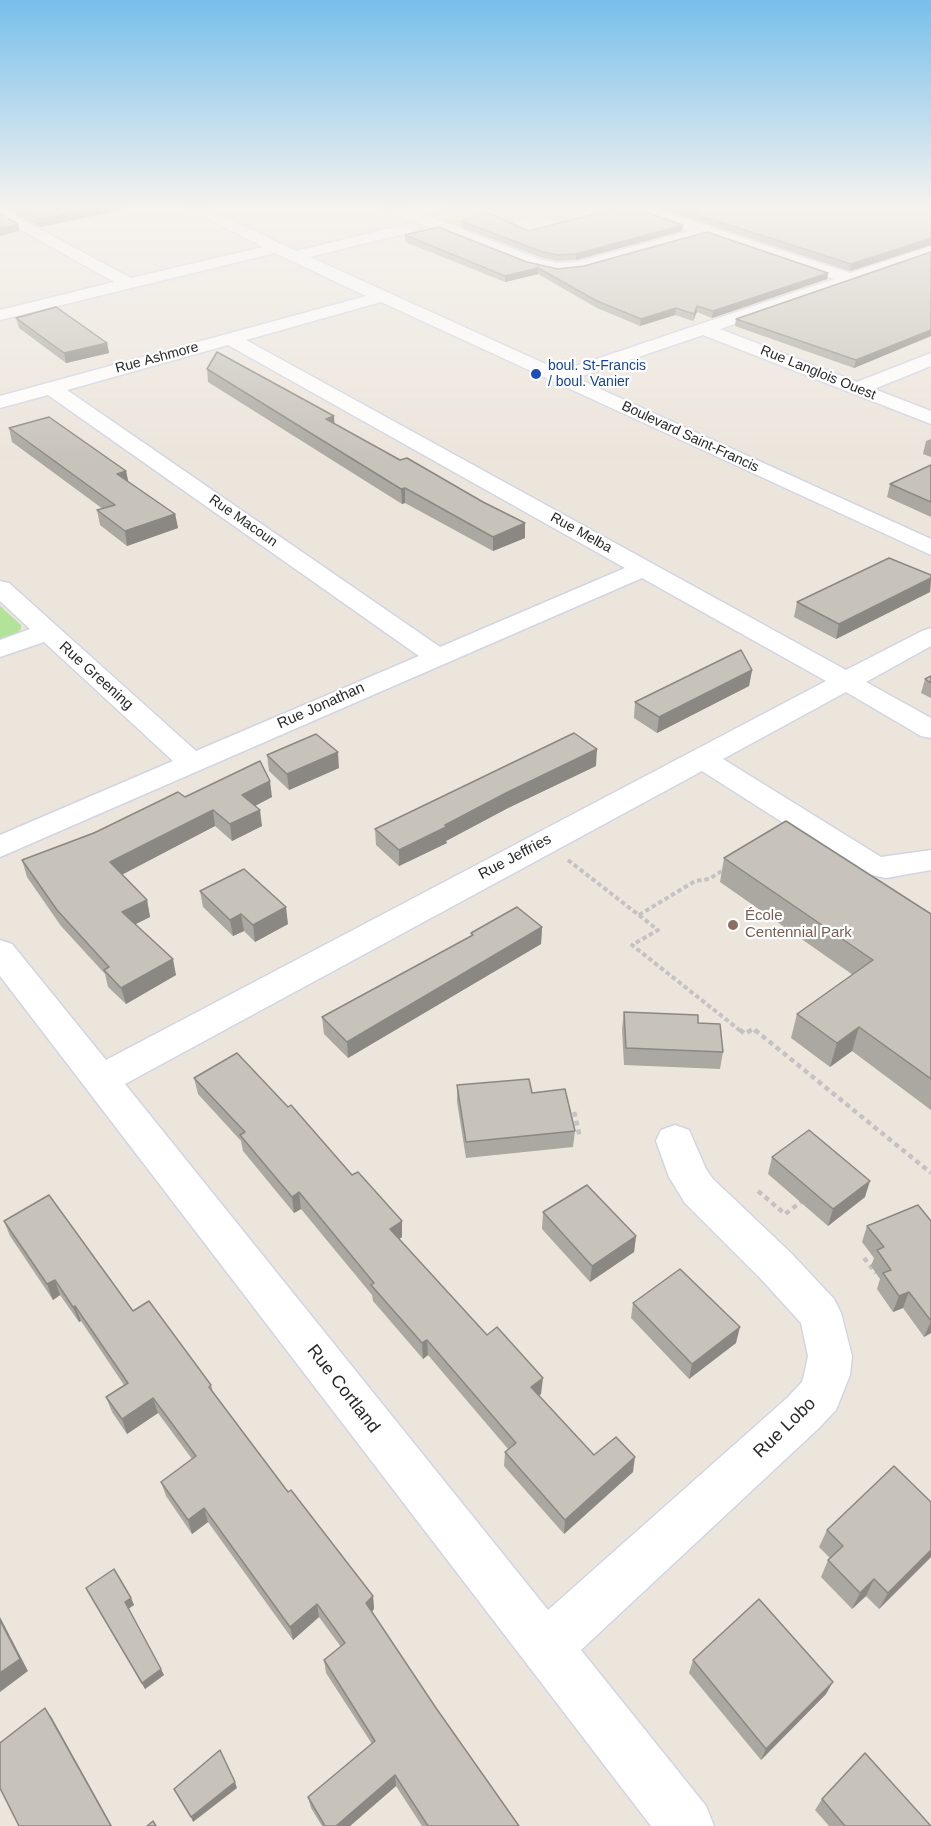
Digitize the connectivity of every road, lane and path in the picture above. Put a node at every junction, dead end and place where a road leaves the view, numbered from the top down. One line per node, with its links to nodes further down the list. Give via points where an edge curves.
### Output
1 (103, 290): 5 (street)
2 (371, 290): 4 (street, Boulevard Saint-Francis)
3 (819, 290): 6 (street)
4 (384, 296): 7 (street, Rue Ashmore); 9 (street, Boulevard Saint-Francis)
5 (0, 315)
6 (705, 329): 9 (street); 11 (street, Rue Langlois Ouest)
7 (229, 338): 10 (street, Rue Ashmore); 15 (street, Rue Melba)
8 (931, 359): 11 (street)
9 (562, 377): 14 (street, Boulevard Saint-Francis)
10 (50, 387): 12 (street, Rue Ashmore); 20 (street, Rue Macoun)
11 (856, 389): 13 (street, Rue Langlois Ouest)
12 (0, 402)
13 (931, 418)
14 (931, 548)
15 (644, 568): 20 (street, Rue Jonathan); 21 (street, Rue Melba)
16 (0, 588): 17 (street, Rue Greening)
17 (47, 632): 19 (street); 24 (street, Rue Greening)
18 (931, 636): 21 (street, Rue Jeffries)
19 (0, 650)
20 (436, 656): 24 (street, Rue Jonathan)
21 (846, 681): 22 (street, Rue Melba); 23 (street, Rue Jeffries)
22 (931, 730)
23 (700, 757): 27 (street, via 873,866 886,868); 31 (street, Rue Jeffries)
24 (192, 763): 25 (street, Rue Jonathan)
25 (0, 847)
26 (567, 860): 29 (path)
27 (931, 860)
28 (728, 868): 29 (path, via 709,879 695,881)
29 (639, 915): 35 (path, via 658,930 632,945 746,1034 753,1029 761,1035)
30 (0, 952): 31 (street, Rue Cortland)
31 (100, 1080): 40 (street, Rue Cortland)
32 (565, 1112): 33 (path, via 574,1111)
33 (580, 1138)
34 (675, 1141): 40 (street, Rue Lobo, via 699,1191 819,1312 830,1356 827,1375 820,1395 803,1413)
35 (931, 1173)
36 (758, 1191): 37 (path, via 785,1214)
37 (801, 1202)
38 (864, 1258): 39 (path)
39 (878, 1276)
40 (546, 1647): 41 (street, Rue Cortland)
41 (686, 1826)

